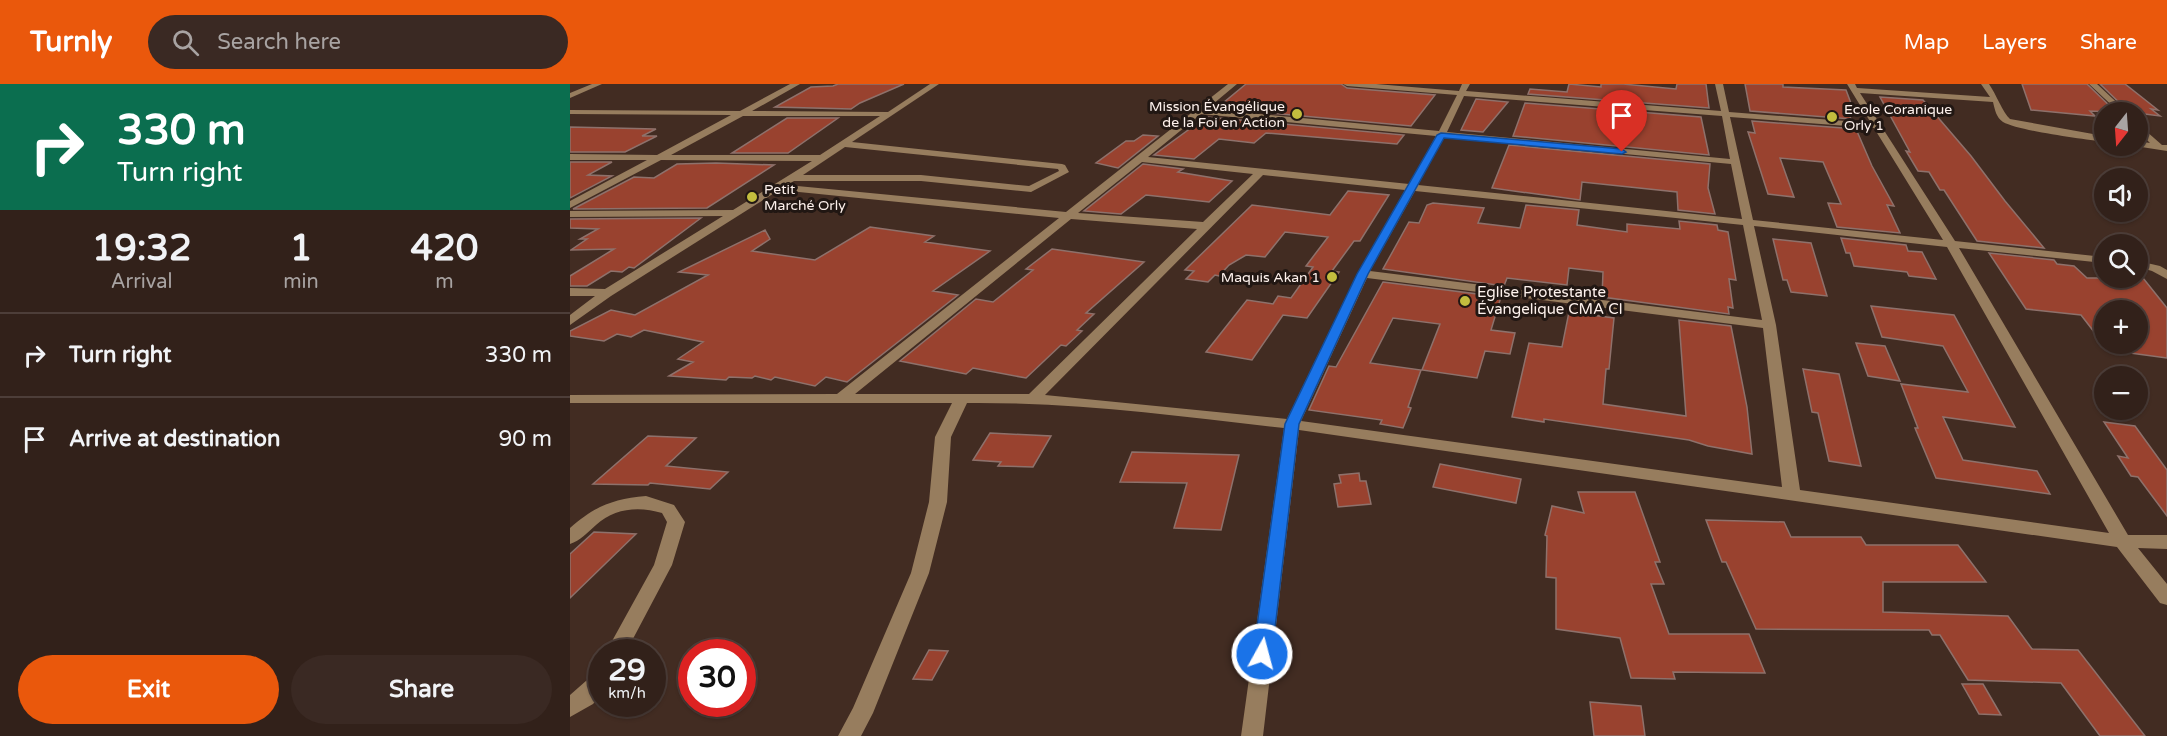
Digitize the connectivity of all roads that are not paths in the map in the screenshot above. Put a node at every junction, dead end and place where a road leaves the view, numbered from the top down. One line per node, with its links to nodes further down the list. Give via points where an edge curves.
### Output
1 (598, 84): 11 (street)
2 (796, 84): 16 (street)
3 (934, 84): 17 (street)
4 (1233, 84): 14 (street)
5 (1347, 84): 10 (street)
6 (1719, 84): 18 (street)
7 (1985, 84): 12 (street)
8 (2093, 84): 13 (street)
9 (1853, 87): 12 (street); 19 (street)
10 (1463, 88): 18 (street); 20 (street)
11 (570, 96)
12 (1995, 100): 22 (street, via 2000,115 2007,121)
13 (2112, 102)
14 (1200, 111): 20 (street); 29 (street)
15 (570, 112): 16 (street)
16 (743, 113): 17 (street); 27 (street)
17 (890, 114): 23 (street)
18 (1724, 116): 19 (street); 30 (street)
19 (1877, 126): 41 (street)
20 (1441, 135): 30 (street); 34 (street)
21 (2148, 135): 25 (street)
22 (2094, 137)
23 (843, 144): 28 (street); 32 (street, via 1062,167 1064,172 1031,189 921,178)
24 (2148, 146): 25 (street)
25 (2163, 148)
26 (570, 157): 27 (street)
27 (660, 157): 28 (street); 35 (street)
28 (822, 158): 32 (street)
29 (1141, 159): 31 (street); 38 (street)
30 (1735, 162): 39 (street)
31 (1260, 172): 34 (street); 40 (street)
32 (792, 178): 33 (street)
33 (777, 187): 36 (street); 38 (street)
34 (1412, 189): 39 (street); 44 (street)
35 (570, 205)
36 (733, 213): 37 (street); 47 (street)
37 (570, 214)
38 (1070, 216): 40 (street); 50 (street)
39 (1747, 223): 41 (street); 49 (street)
40 (1207, 226): 52 (street)
41 (1951, 244): 42 (street); 57 (street)
42 (2094, 259)
43 (2148, 266): 45 (street)
44 (1363, 274): 49 (street); 54 (street)
45 (2167, 275)
46 (570, 292): 47 (street)
47 (607, 292): 48 (street)
48 (570, 321)
49 (1769, 325): 55 (street)
50 (842, 397): 51 (street); 53 (street)
51 (962, 398): 52 (street); 63 (street, via 943,437 938,502 920,573)
52 (1033, 398): 54 (street)
53 (570, 399)
54 (1292, 424): 55 (street); 64 (street)
55 (1792, 496): 57 (street)
56 (570, 538): 60 (street, via 596,515 624,504 646,502 668,509 676,522 663,565)
57 (2123, 541): 58 (street); 59 (street)
58 (2167, 542)
59 (2167, 598)
60 (623, 639)
61 (588, 695): 62 (street)
62 (570, 707)
63 (849, 736)
64 (1252, 736)

